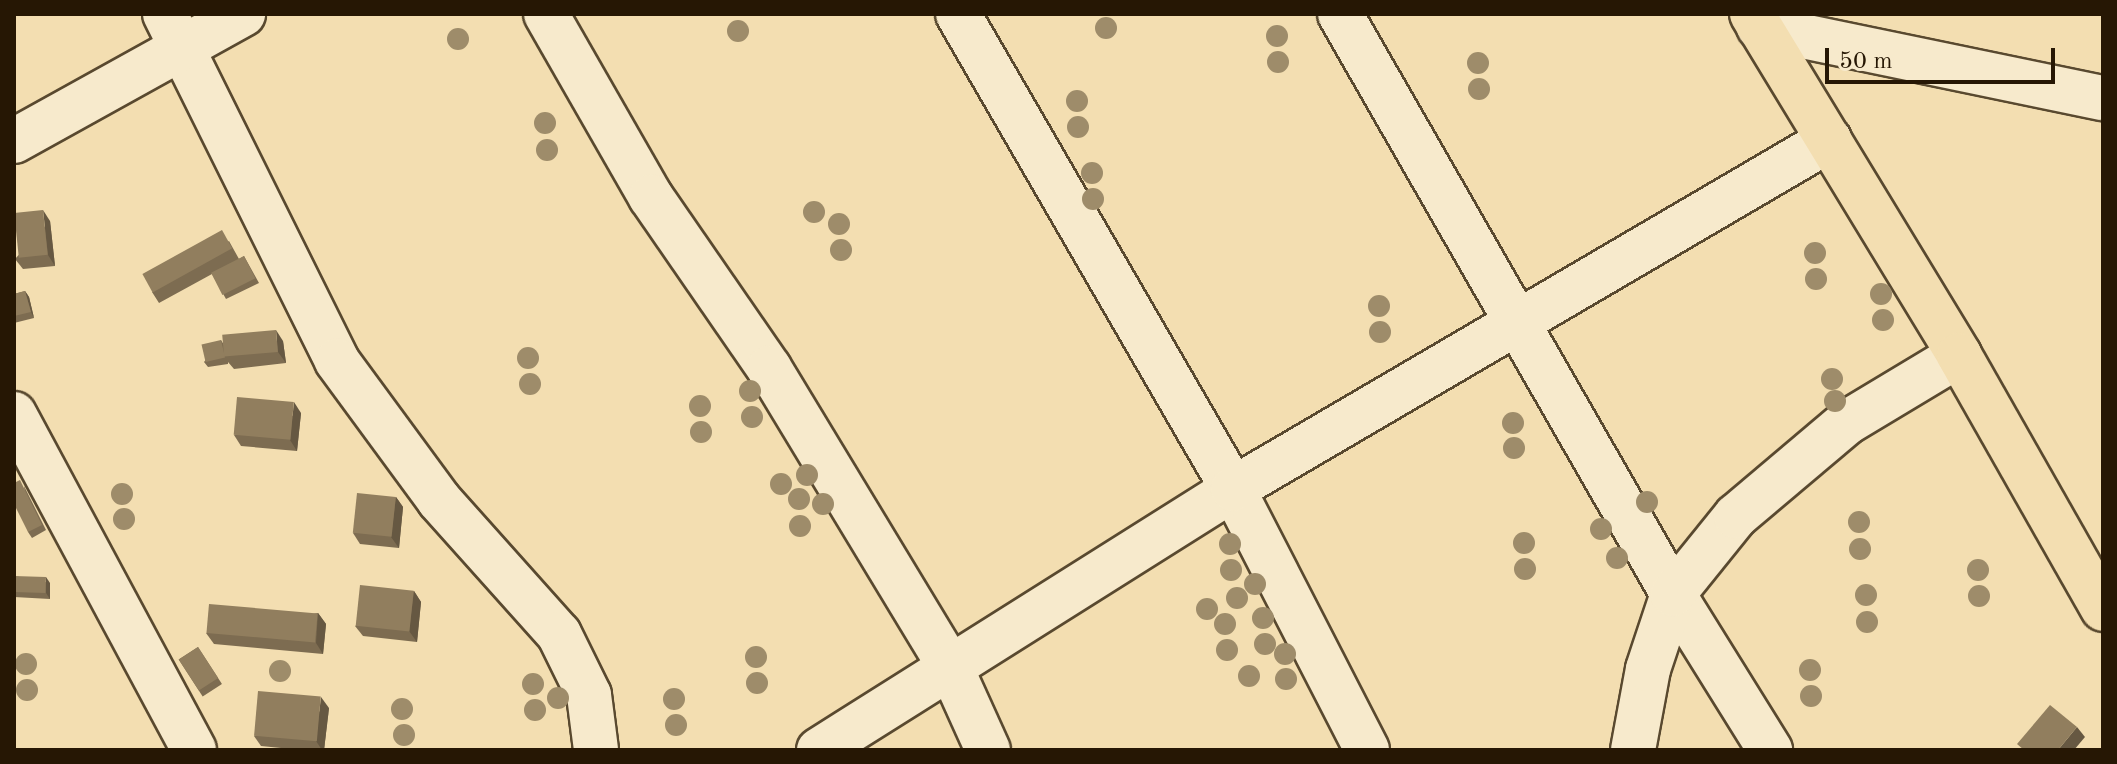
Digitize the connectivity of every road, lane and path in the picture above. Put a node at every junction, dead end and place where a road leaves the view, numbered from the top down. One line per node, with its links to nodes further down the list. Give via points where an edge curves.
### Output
1 (243, 14): 6 (street)
2 (546, 14): 16 (street, via 651,197 769,368)
3 (958, 14): 13 (street)
4 (1340, 14): 10 (street)
5 (1756, 21): 7 (street); 8 (highway)
6 (175, 32): 9 (street); 18 (street, via 337,361 439,500 559,634 589,695)
7 (2103, 98)
8 (1829, 140): 10 (street); 11 (highway)
9 (14, 141)
10 (1518, 325): 13 (street); 14 (street)
11 (1959, 355): 14 (street, via 1846,423 1736,516); 15 (highway)
12 (14, 414): 17 (street)
13 (1233, 489): 16 (street); 21 (street)
14 (1673, 594): 22 (street, via 1648,669); 23 (street)
15 (2103, 609)
16 (951, 668): 19 (street); 20 (street)
17 (194, 750)
18 (596, 750)
19 (819, 750)
20 (988, 750)
21 (1367, 750)
22 (1633, 750)
23 (1770, 750)

